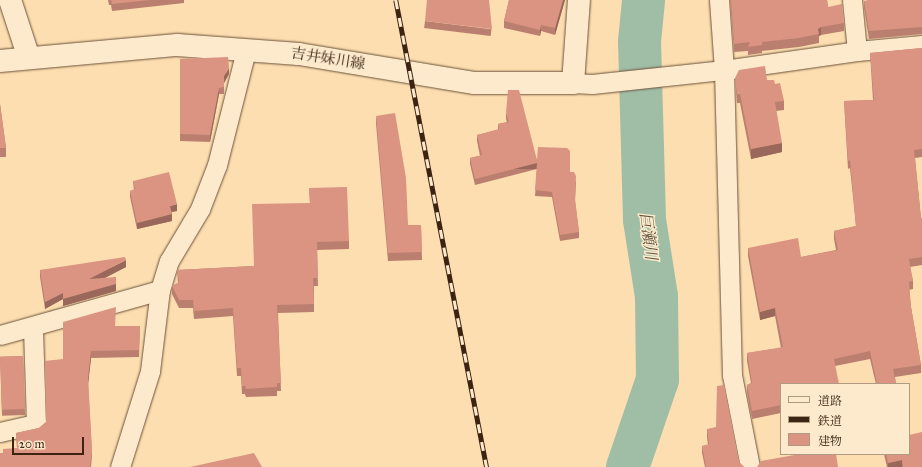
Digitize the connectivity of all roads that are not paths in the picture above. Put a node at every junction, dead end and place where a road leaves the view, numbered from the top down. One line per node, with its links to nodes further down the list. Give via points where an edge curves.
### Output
1 (10, 0): 8 (main road)
2 (579, 0): 11 (main road)
3 (719, 0): 10 (street)
4 (852, 0): 7 (street)
5 (922, 46): 7 (street)
6 (246, 50): 8 (main road, 吉井妹川線, via 177,45); 11 (main road, 吉井妹川線, via 299,54 475,83); 12 (street, via 217,165 200,209 169,261)
7 (857, 51): 10 (street)
8 (29, 58): 9 (main road, 吉井妹川線)
9 (0, 61)
10 (717, 71): 11 (street); 17 (street, via 732,375)
11 (583, 84)
12 (160, 290): 13 (street); 16 (street, via 150,371)
13 (33, 327): 14 (street); 15 (street, via 36,424)
14 (0, 335)
15 (0, 432)
16 (120, 467)
17 (750, 467)

